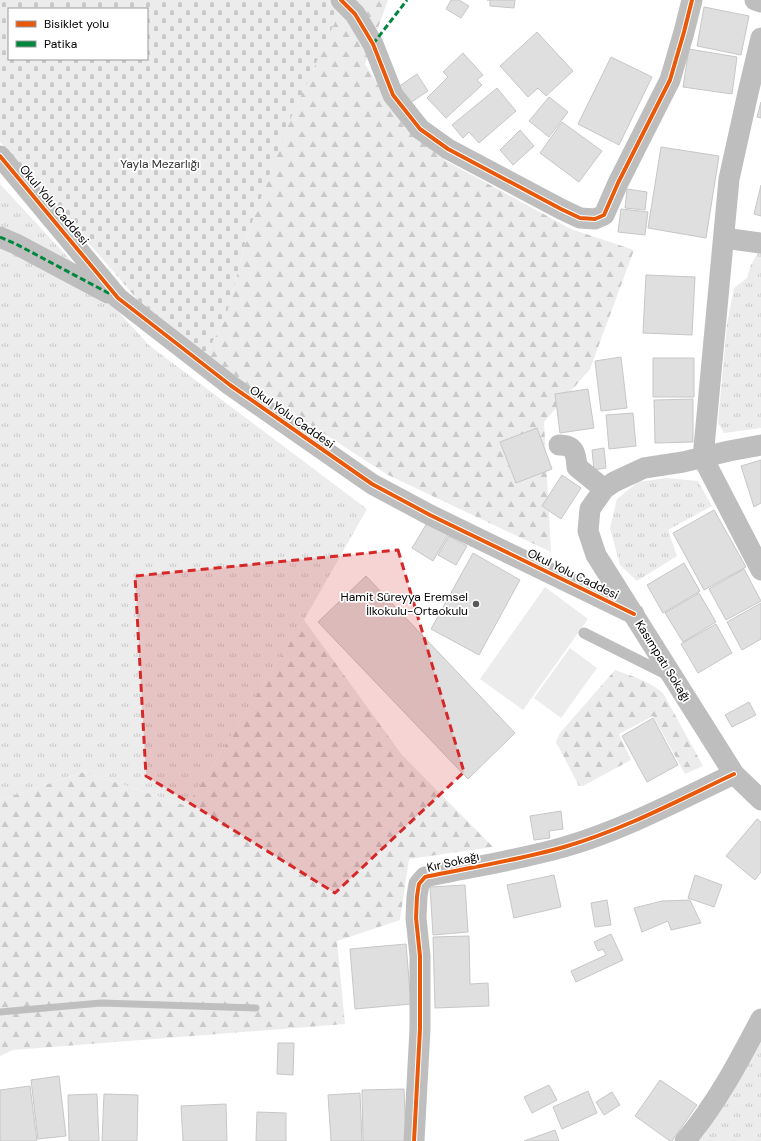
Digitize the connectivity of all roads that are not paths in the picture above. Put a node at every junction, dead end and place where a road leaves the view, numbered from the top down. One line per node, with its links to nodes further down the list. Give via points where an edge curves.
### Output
1 (341, 0): 2 (street, via 354,14 373,44 393,95 420,129 448,149 561,209 580,218 594,219 604,215 670,80)
2 (692, 0)
3 (755, 0): 4 (street)
4 (761, 2)
5 (761, 38): 8 (street, via 729,179)
6 (0, 156): 10 (street, Okul Yolu Caddesi)
7 (0, 238): 10 (street)
8 (724, 238): 9 (street); 13 (street)
9 (761, 243)
10 (118, 298): 16 (street, Okul Yolu Caddesi, via 230,385 372,484)
11 (761, 444): 13 (street, Kasımpatı Sokağı)
12 (559, 445): 14 (street, via 567,445 573,449 578,467)
13 (703, 458): 14 (street, Kasımpatı Sokağı, via 644,468); 15 (street)
14 (604, 489): 16 (street, Kasımpatı Sokağı, via 590,509 588,531 596,555)
15 (761, 570)
16 (634, 614): 18 (street, Kasımpatı Sokağı)
17 (584, 633): 18 (lane)
18 (674, 678): 19 (street, Kasımpatı Sokağı)
19 (734, 774): 20 (street, Kasımpatı Sokağı); 22 (street, Kır Sokağı, via 601,835 563,847 425,878 420,884 417,896 416,918 420,956 420,1030)
20 (761, 800)
21 (761, 1019): 23 (street, via 742,1056)
22 (414, 1141)
23 (685, 1141)

